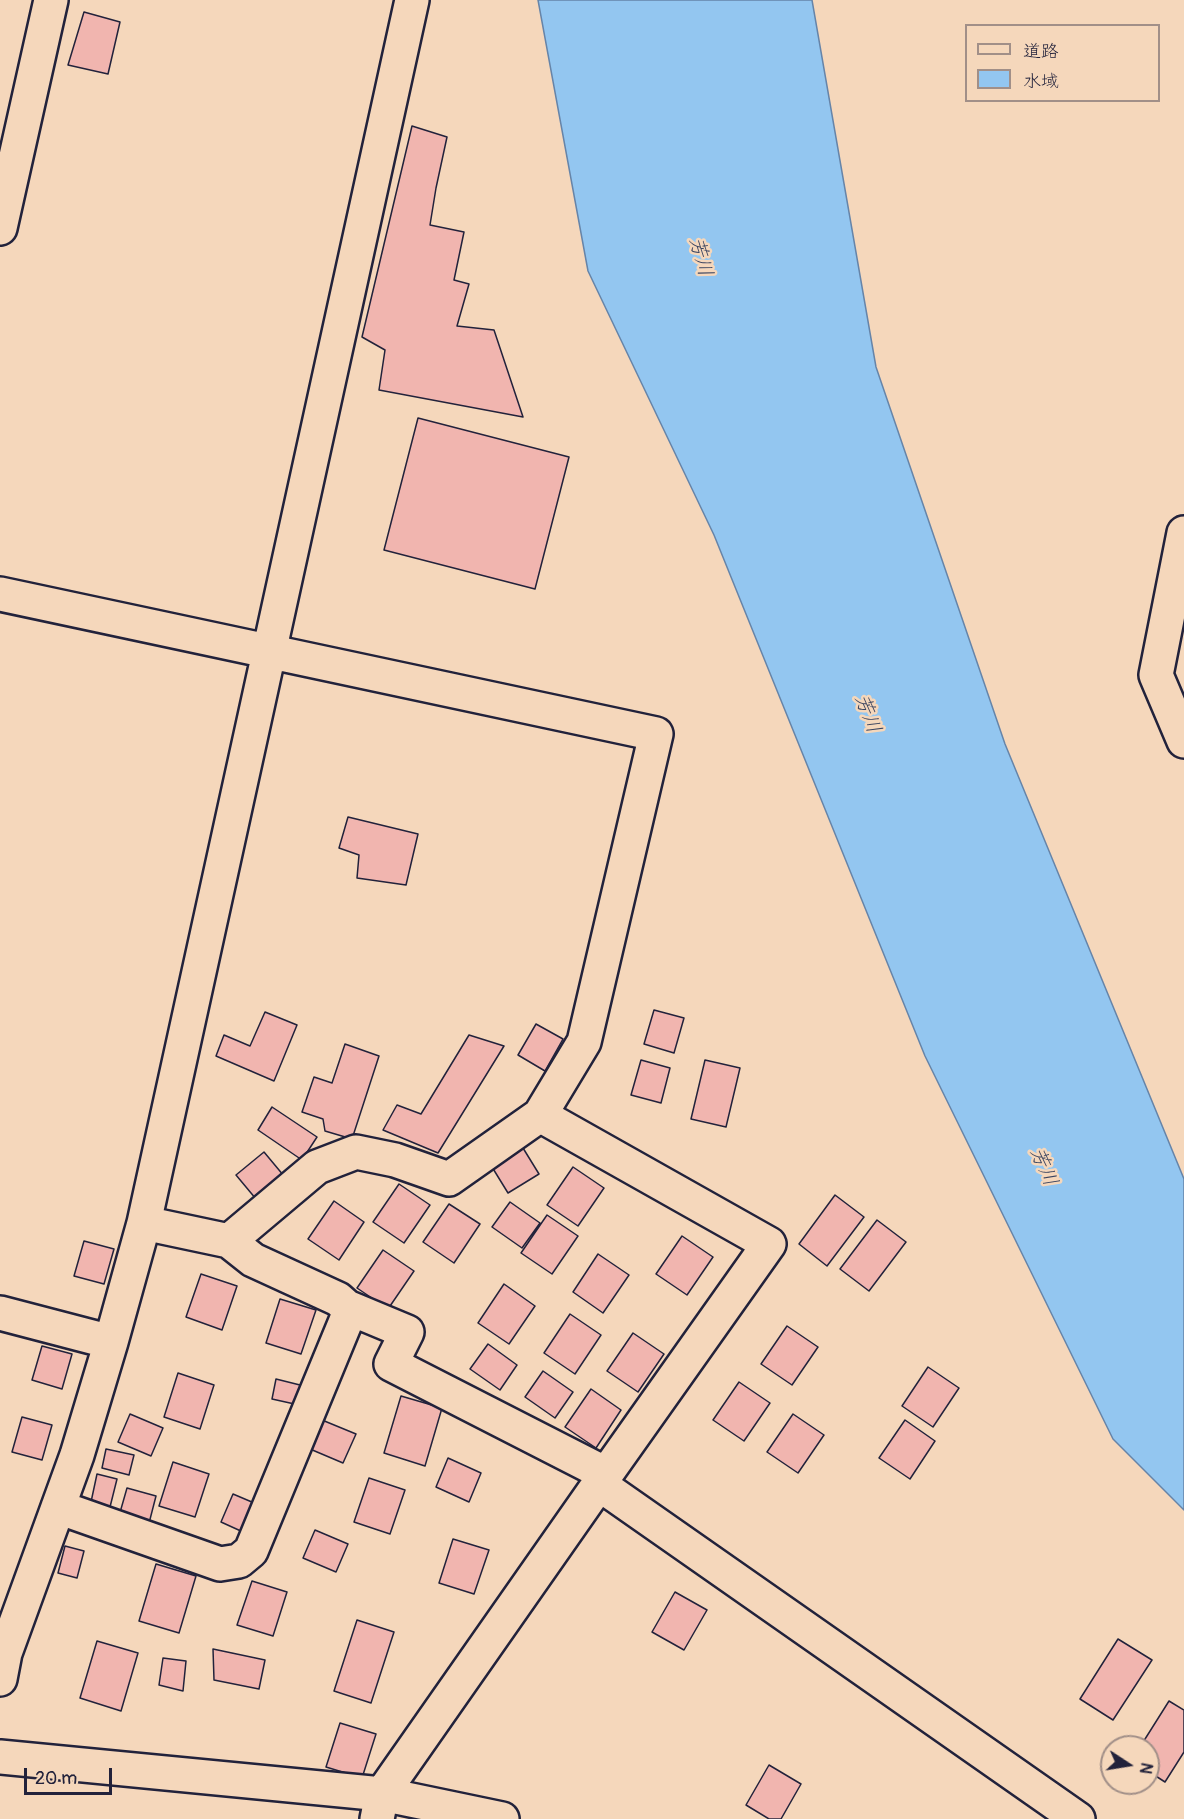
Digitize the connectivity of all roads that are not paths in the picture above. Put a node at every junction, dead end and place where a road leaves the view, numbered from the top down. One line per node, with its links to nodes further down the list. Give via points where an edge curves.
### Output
1 (51, 0): 3 (street)
2 (412, 0): 6 (street)
3 (0, 228)
4 (1184, 533): 7 (street, via 1156,675)
5 (0, 594): 6 (street)
6 (269, 653): 8 (street, via 656,734 584,1042); 9 (street)
7 (1184, 741)
8 (540, 1115): 10 (street, via 449,1179 395,1160 356,1152 317,1167); 14 (street, via 769,1244)
9 (144, 1223): 10 (street); 13 (street)
10 (229, 1241): 11 (street, via 253,1260 338,1299)
11 (347, 1307): 14 (street, via 406,1332 391,1364); 15 (street, via 348,1316 251,1551 239,1561 220,1564)
12 (0, 1312): 13 (street)
13 (111, 1342): 15 (street)
14 (602, 1479): 18 (street); 20 (street)
15 (58, 1507): 16 (street, via 5,1653)
16 (0, 1679)
17 (0, 1757): 18 (street)
18 (379, 1807): 19 (street)
19 (502, 1819)
20 (1078, 1819)

